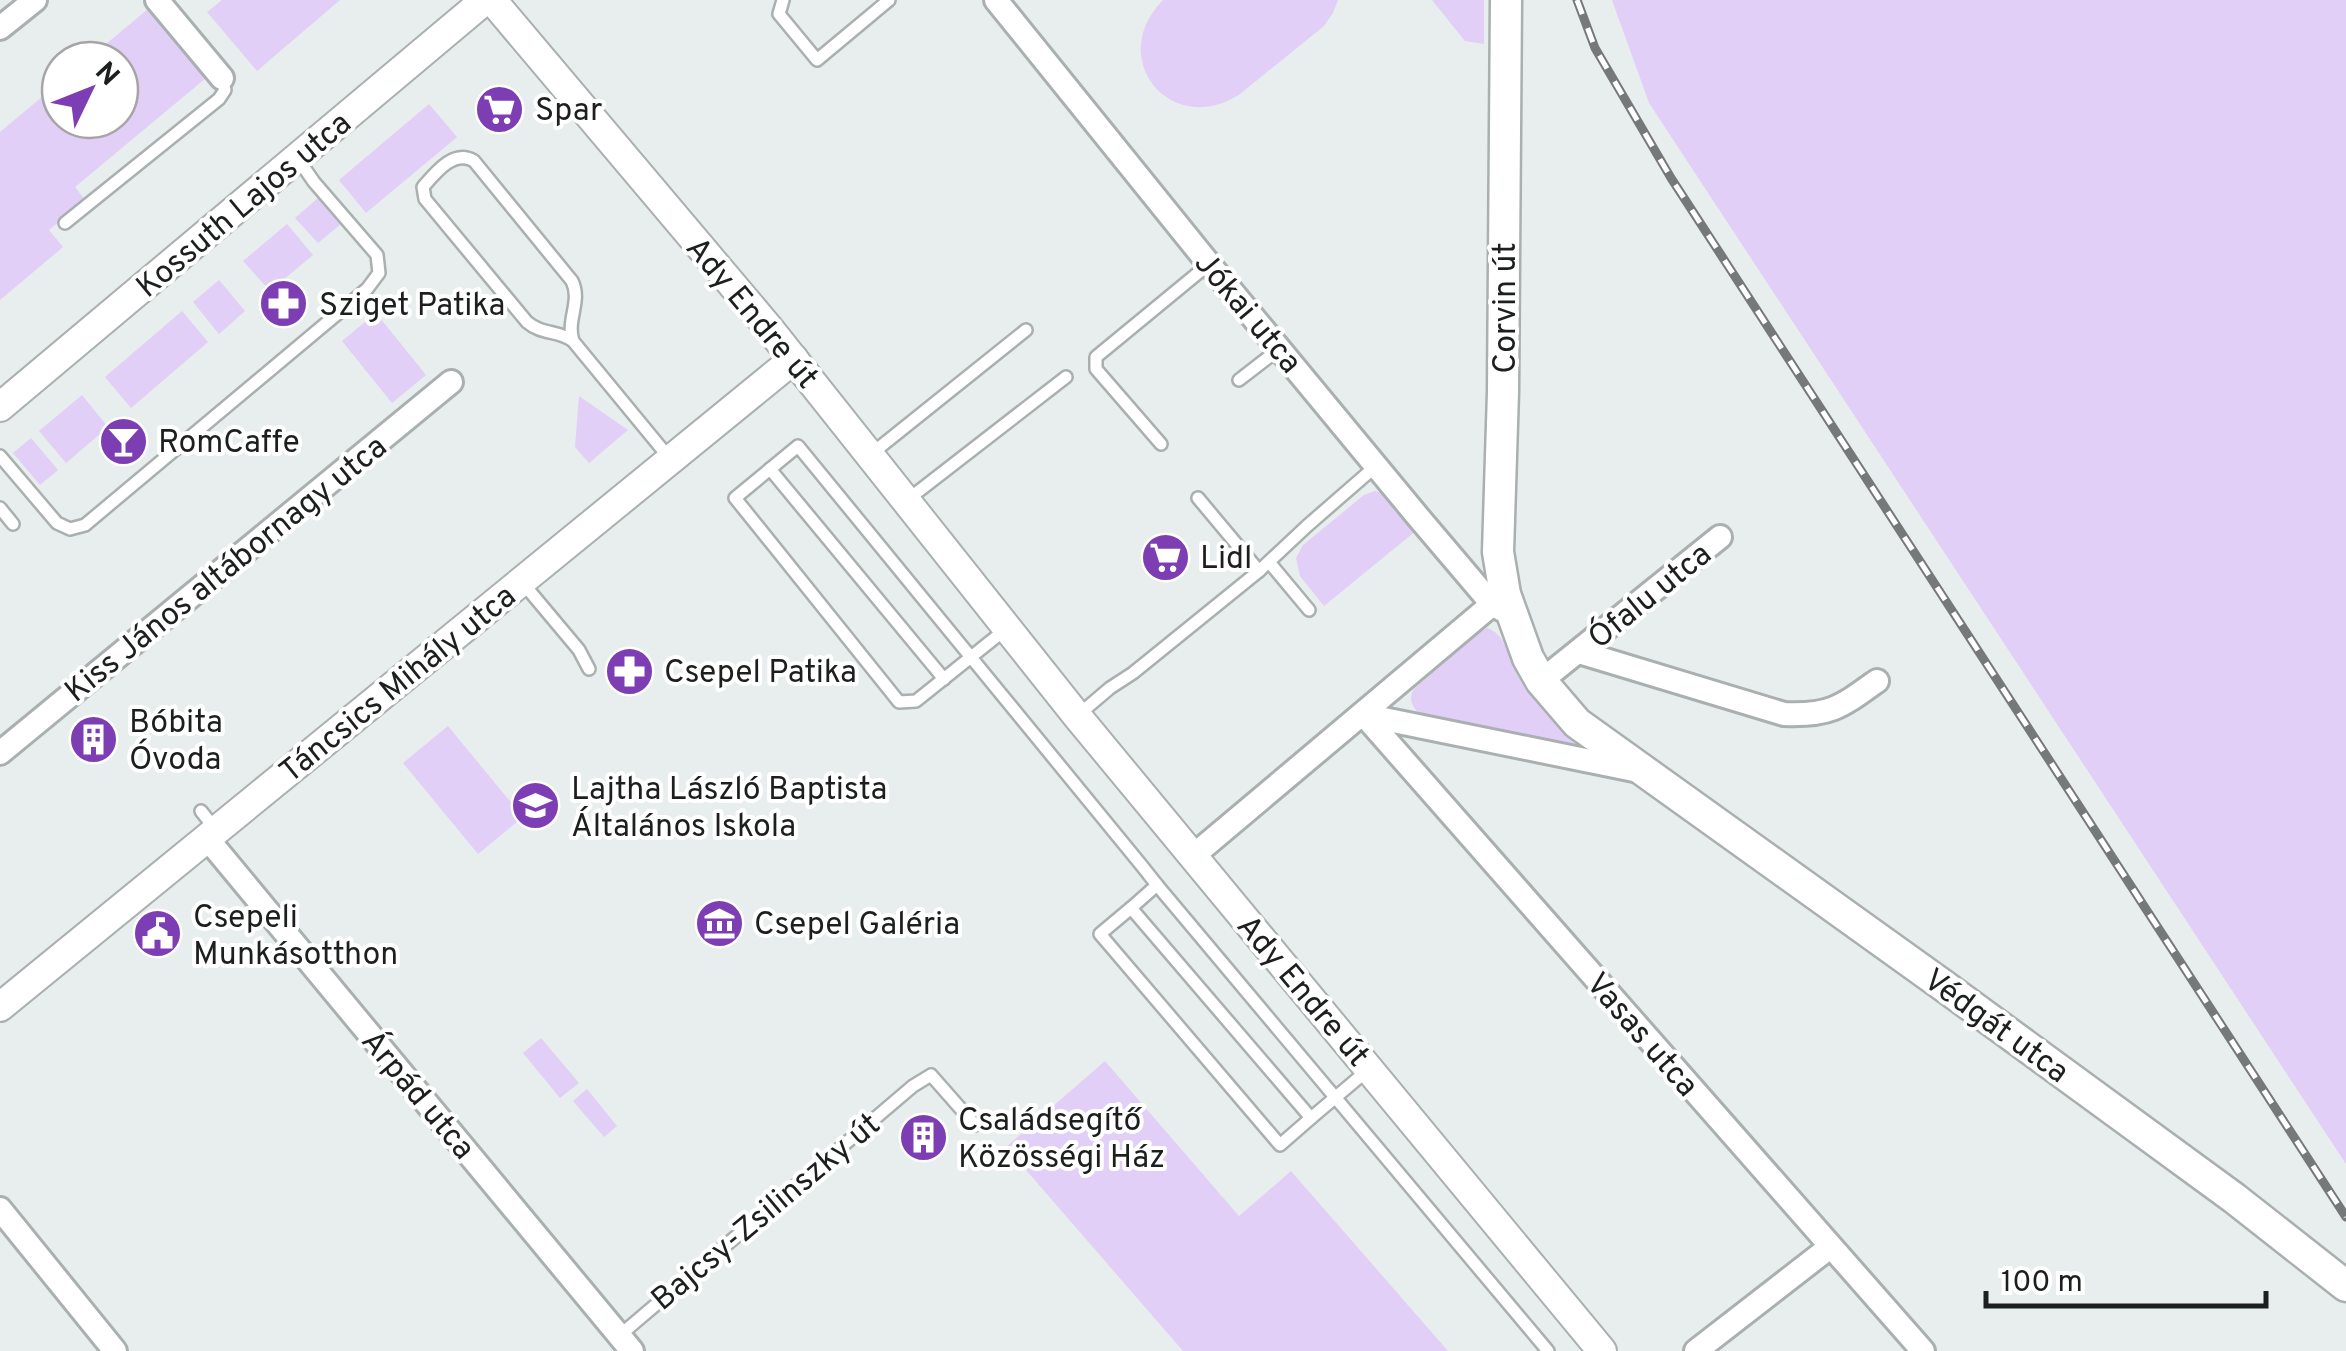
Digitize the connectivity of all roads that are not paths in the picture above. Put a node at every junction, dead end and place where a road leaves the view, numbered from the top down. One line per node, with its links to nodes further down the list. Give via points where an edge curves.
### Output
1 (34, 0): 8 (street)
2 (157, 0): 9 (street)
3 (489, 0): 10 (street, Kossuth Lajos utca); 16 (street, Ady Endre út)
4 (783, 0): 5 (lane, via 779,14 817,60)
5 (889, 0)
6 (996, 0): 12 (street, Jókai utca)
7 (1506, 0): 34 (main road, Corvin út, via 1498,552)
8 (0, 28)
9 (222, 78): 11 (lane, via 219,99)
10 (298, 159): 20 (street, Kossuth Lajos utca); 22 (lane, via 377,255 379,273 367,289 86,525 70,530 57,524)
11 (65, 224)
12 (1209, 264): 15 (street, Jókai utca); 21 (lane, via 1096,357 1096,369)
13 (1026, 330): 23 (lane)
14 (574, 341): 14 (lane, via 572,280 474,161 454,158 423,187 425,199 527,322); 24 (lane)
15 (1279, 349): 18 (lane); 25 (street, Jókai utca)
16 (794, 359): 23 (street, Ady Endre út); 24 (street, Táncsics Mihály utca)
17 (1066, 377): 28 (lane)
18 (1239, 380)
19 (451, 382): 45 (street, Kiss János altábornagy utca)
20 (0, 407)
21 (1161, 444)
22 (0, 456)
23 (870, 456): 28 (street, Ady Endre út)
24 (671, 460): 33 (street, Táncsics Mihály utca)
25 (1376, 466): 32 (lane); 34 (street, Jókai utca)
26 (770, 470): 38 (lane, Ady Endre út, via 798,446); 40 (lane); 40 (lane, Ady Endre út, via 735,498 899,702 916,701)
27 (1198, 498): 32 (lane)
28 (906, 501): 36 (street, Ady Endre út)
29 (0, 508): 30 (lane)
30 (13, 524)
31 (1720, 538): 37 (street, Ófalu utca)
32 (1264, 566): 35 (lane); 44 (lane)
33 (522, 582): 39 (lane); 47 (street, Táncsics Mihály utca)
34 (1503, 604): 42 (main road, Védgát utca); 43 (street)
35 (1309, 610)
36 (1007, 629): 38 (lane, Ady Endre út); 44 (street, Ady Endre út)
37 (1578, 652): 41 (street, via 1784,714 1842,707); 42 (street, Ófalu utca)
38 (971, 657): 40 (lane, Ady Endre út); 49 (lane, Ady Endre út)
39 (589, 668)
40 (944, 679)
41 (1877, 681)
42 (1541, 682): 46 (main road, Védgát utca, via 1577,724)
43 (1364, 715): 46 (street, Védgát utca); 48 (street); 57 (street, Vasas utca)
44 (1077, 716): 48 (street, Ady Endre út)
45 (0, 754)
46 (1642, 772): 58 (main road, Védgát utca, via 2234,1198)
47 (208, 826): 51 (street, Táncsics Mihály utca); 59 (street, Árpád utca)
48 (1192, 856): 52 (street, Ady Endre út)
49 (1158, 885): 50 (lane); 53 (lane, Ady Endre út)
50 (1132, 908): 54 (lane); 54 (lane, via 1100,934 1280,1145)
51 (2, 1000)
52 (1369, 1069): 53 (lane); 62 (street, Ady Endre út)
53 (1336, 1097): 54 (lane); 61 (lane, Ady Endre út)
54 (1312, 1118)
55 (975, 1125): 59 (lane, Bajcsy-Zsilinszky út, via 932,1075 913,1086)
56 (0, 1209): 60 (street)
57 (1830, 1247): 63 (street); 64 (street, Vasas utca)
58 (2346, 1286)
59 (618, 1346)
60 (115, 1351)
61 (1548, 1351)
62 (1602, 1351)
63 (1696, 1351)
64 (1924, 1351)

